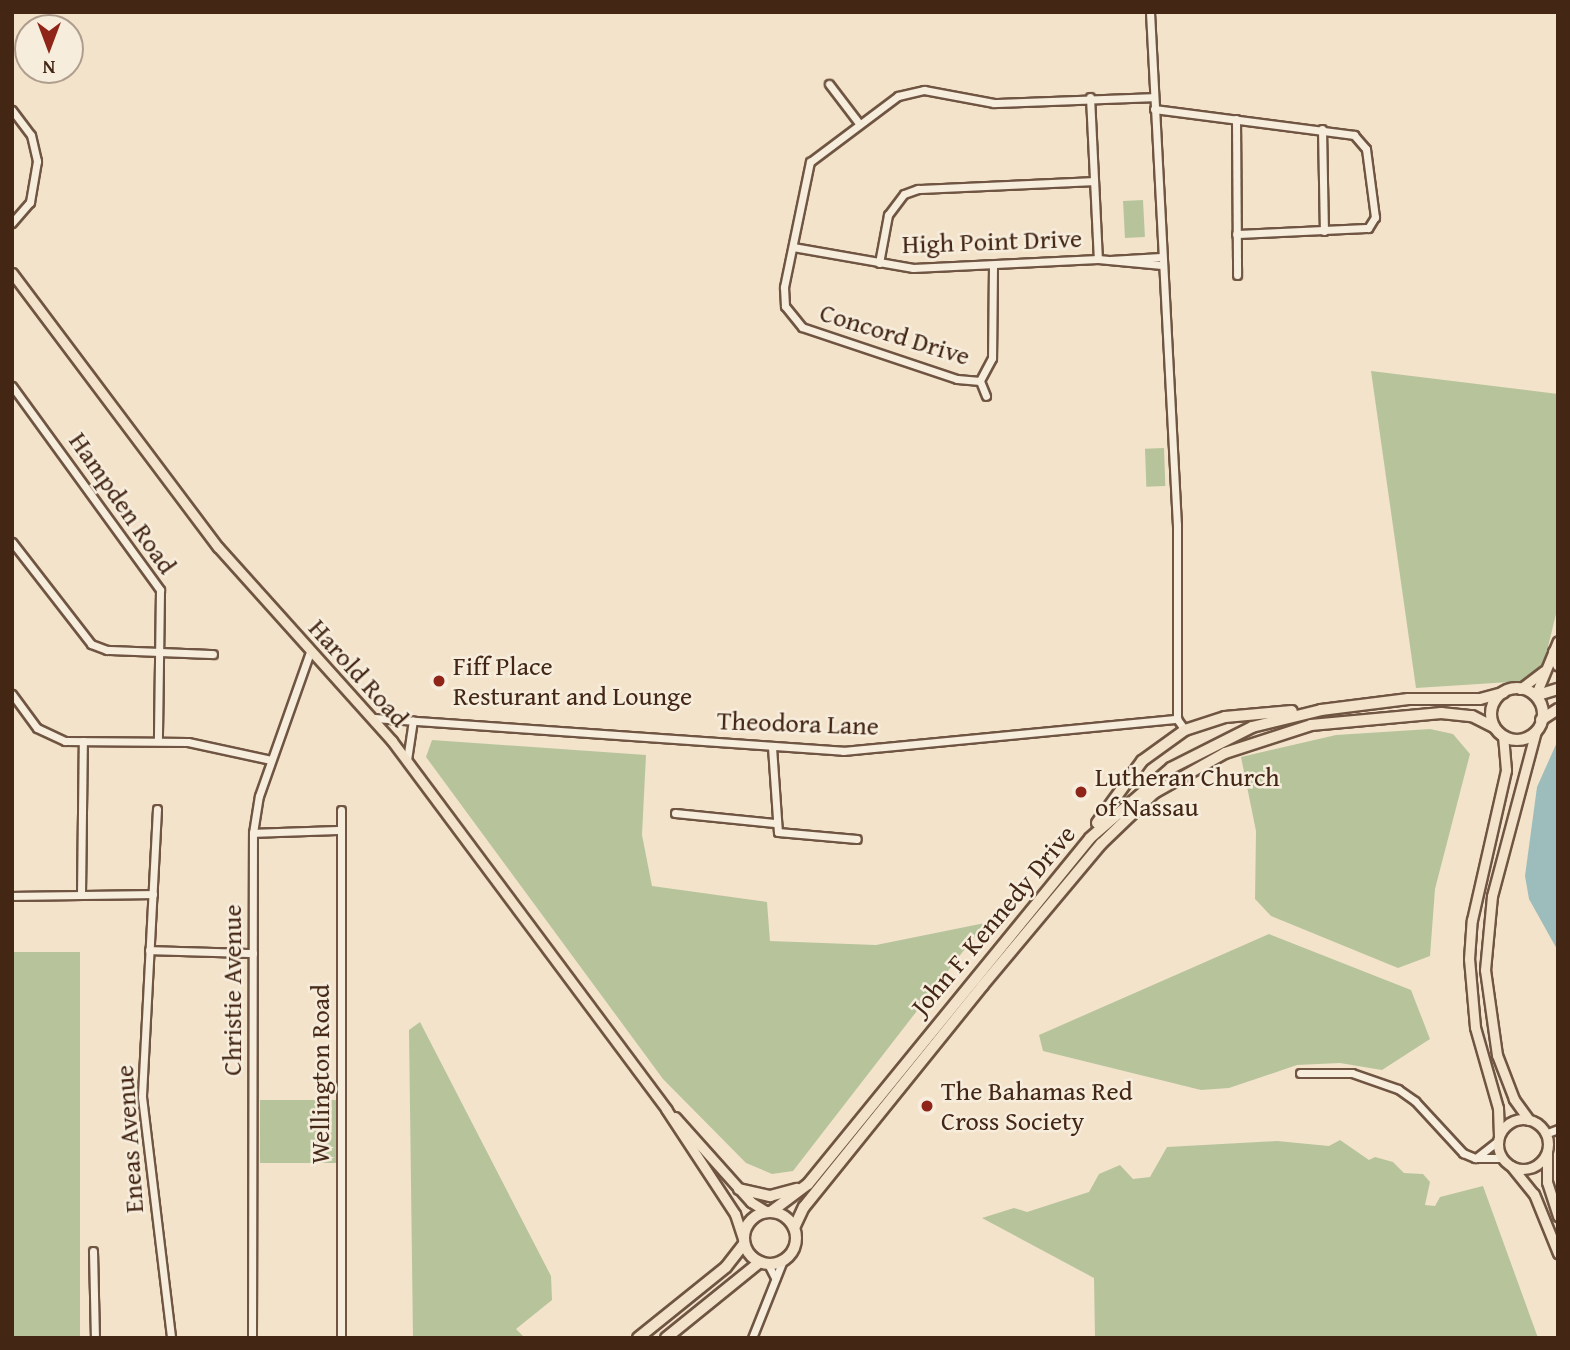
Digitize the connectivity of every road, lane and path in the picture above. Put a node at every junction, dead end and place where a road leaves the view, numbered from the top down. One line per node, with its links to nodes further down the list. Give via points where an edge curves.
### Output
1 (1150, 12): 4 (street)
2 (829, 84): 8 (street)
3 (1090, 97): 4 (street, Concord Drive); 8 (street, Concord Drive, via 994,103 915,90); 10 (street)
4 (1154, 97): 5 (street)
5 (1154, 109): 7 (street); 16 (street)
6 (12, 110): 11 (street, via 31,135 37,161 30,202)
7 (1236, 119): 9 (street); 13 (street)
8 (858, 122): 14 (street, Concord Drive, via 810,162)
9 (1322, 130): 12 (street); 12 (street, via 1354,135 1366,149 1375,217 1374,223 1359,230)
10 (1092, 181): 15 (street); 17 (street, via 918,189 904,194 888,215)
11 (12, 223)
12 (1324, 231): 13 (street)
13 (1236, 234): 20 (street)
14 (793, 247): 17 (street, High Point Drive); 21 (street, Concord Drive, via 785,306 802,327 957,379)
15 (1098, 259): 16 (street, High Point Drive); 18 (street, High Point Drive)
16 (1161, 261): 38 (street, via 1177,525)
17 (879, 262): 18 (street, High Point Drive, via 921,268)
18 (993, 265): 21 (street, Concord Drive, via 992,358)
19 (12, 273): 26 (main road, Harold Road, via 218,547)
20 (1237, 275)
21 (980, 381): 23 (street)
22 (12, 386): 27 (street, Hampden Road, via 157,582 162,601)
23 (986, 396)
24 (12, 542): 27 (street, via 91,644 107,650)
25 (1556, 646): 29 (highway)
26 (310, 652): 37 (main road, Harold Road); 48 (street, Christie Avenue)
27 (161, 653): 28 (street); 46 (street, Hampden Road)
28 (213, 654)
29 (1552, 667): 30 (main road); 34 (main road)
30 (1520, 688): 32 (highway, John F. Kennedy Drive); 34 (highway)
31 (1558, 689): 34 (highway)
32 (1503, 693): 36 (highway, John F. Kennedy Drive, via 1480,699 1408,699); 41 (highway, via 1492,708)
33 (12, 694): 45 (street, via 45,733 65,741)
34 (1537, 695): 40 (highway)
35 (1558, 709): 40 (highway)
36 (1321, 710): 42 (highway, via 1225,717); 56 (highway, John F. Kennedy Drive, via 1252,727 1195,752 1147,786)
37 (374, 718): 39 (street, Theodora Lane); 49 (main road, Harold Road)
38 (1177, 719): 42 (street); 47 (street, Theodora Lane, via 868,750)
39 (413, 720): 47 (street, Theodora Lane); 49 (street)
40 (1541, 720): 43 (highway)
41 (1493, 727): 44 (highway, John F. Kennedy Drive); 77 (highway, John F. Kennedy Drive, via 1472,716 1441,713 1311,726 1225,753 1154,793 1101,844 983,985 816,1192)
42 (1185, 730): 56 (highway, via 1142,761)
43 (1536, 731): 44 (highway, via 1520,740); 65 (main road, via 1492,896 1485,960 1487,1007 1497,1055 1514,1099)
44 (1503, 737): 68 (main road, via 1506,770 1476,897 1469,959 1475,1027 1498,1108)
45 (83, 741): 46 (street); 58 (street)
46 (159, 741): 48 (street, via 209,745)
47 (772, 747): 53 (street)
48 (271, 760): 55 (street, Christie Avenue)
49 (407, 760): 64 (main road, Harold Road)
50 (156, 809): 59 (street, Eneas Avenue)
51 (341, 810): 54 (street, Wellington Road)
52 (675, 813): 53 (street)
53 (775, 823): 57 (street, via 778,832 787,836)
54 (341, 830): 55 (street); 87 (street, Wellington Road)
55 (253, 834): 62 (street, Christie Avenue)
56 (1090, 838): 73 (highway, John F. Kennedy Drive)
57 (857, 839)
58 (81, 894): 59 (street); 60 (street)
59 (153, 894): 61 (street, Eneas Avenue)
60 (12, 896)
61 (149, 950): 62 (street); 85 (street, Eneas Avenue, via 142,1097)
62 (253, 953): 86 (street, Christie Avenue)
63 (1300, 1073): 70 (street, via 1352,1073 1398,1088 1431,1116 1456,1148)
64 (666, 1109): 74 (main road, Harold Road, via 710,1151); 78 (main road, Harold Road, via 735,1214)
65 (1529, 1120): 67 (main road); 68 (main road, via 1511,1122)
66 (1558, 1129): 67 (street)
67 (1545, 1134): 69 (main road)
68 (1499, 1138): 70 (street); 71 (main road)
69 (1546, 1150): 72 (main road, via 1533,1166); 76 (main road, via 1547,1182)
70 (1475, 1158): 71 (street)
71 (1502, 1158): 72 (main road)
72 (1511, 1166): 80 (main road, via 1534,1194)
73 (808, 1184): 74 (highway, via 769,1196); 75 (highway, John F. Kennedy Drive)
74 (739, 1189): 75 (main road, Harold Road)
75 (769, 1211): 77 (highway, via 783,1215); 78 (highway, John F. Kennedy Drive, via 749,1221)
76 (1558, 1216)
77 (794, 1228): 81 (highway, John F. Kennedy Drive, via 795,1245)
78 (744, 1242): 82 (highway); 88 (highway, John F. Kennedy Drive, via 726,1267)
79 (93, 1251): 84 (street)
80 (1558, 1253)
81 (783, 1260): 82 (highway); 83 (street)
82 (764, 1263): 83 (street); 89 (highway)
83 (775, 1278): 90 (street)
84 (95, 1338)
85 (171, 1338)
86 (252, 1338)
87 (341, 1338)
88 (638, 1338)
89 (666, 1338)
90 (752, 1338)

